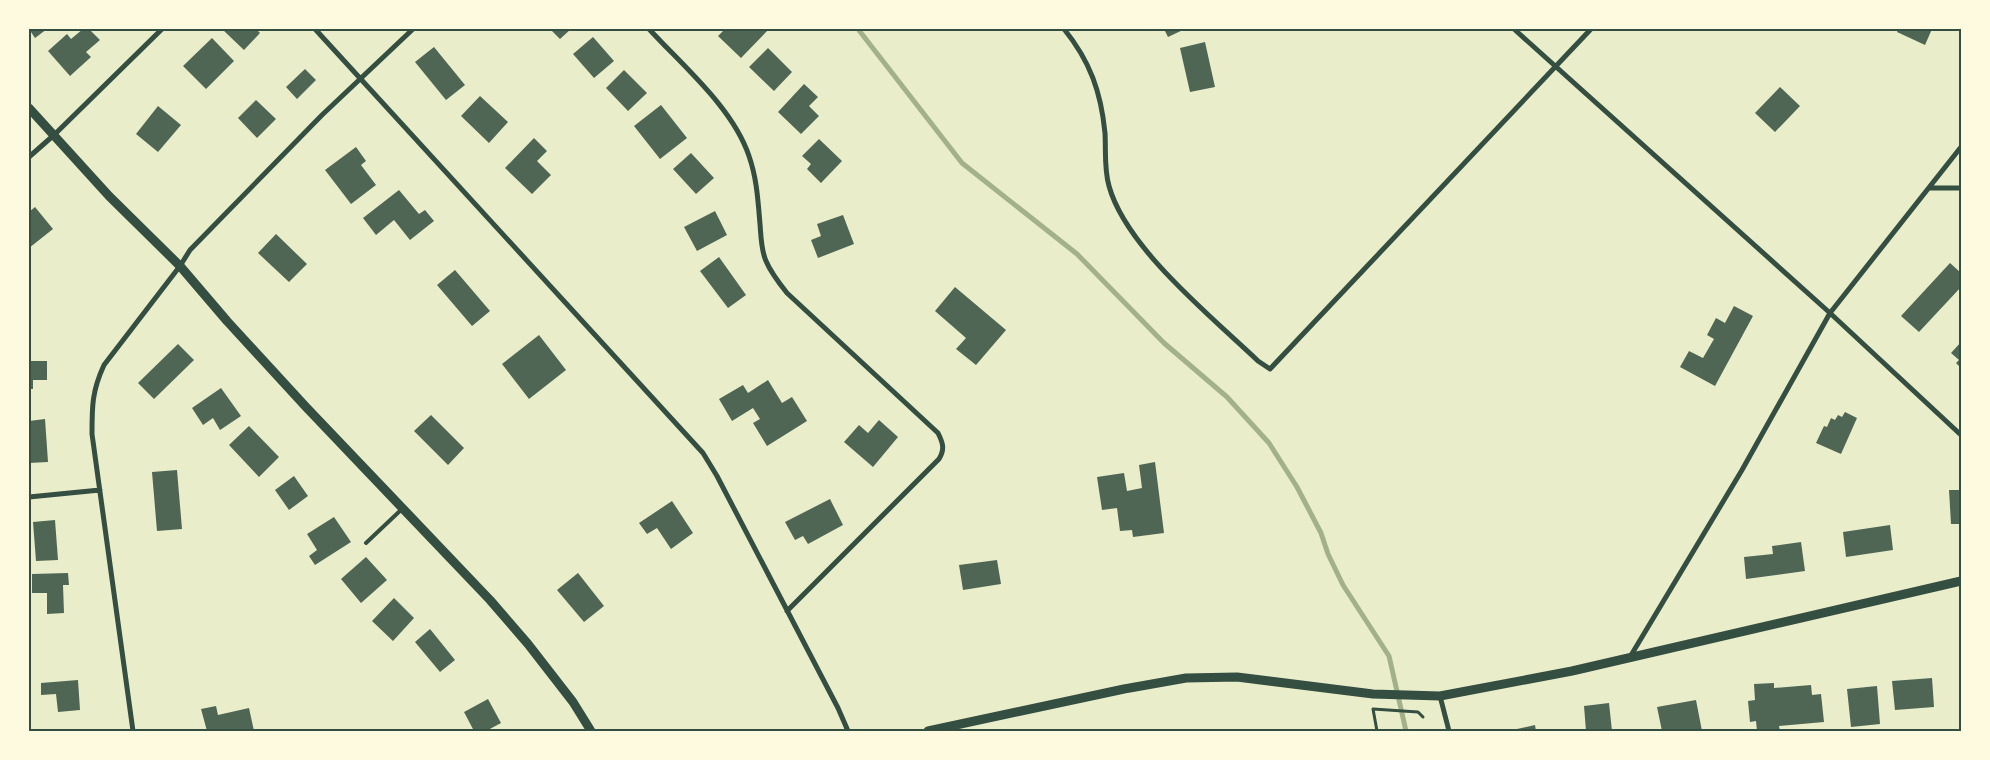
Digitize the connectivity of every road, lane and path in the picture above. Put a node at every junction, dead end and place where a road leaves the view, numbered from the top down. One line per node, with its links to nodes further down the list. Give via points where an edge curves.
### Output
1 (162, 29): 11 (street)
2 (315, 29): 9 (street)
3 (413, 29): 9 (street)
4 (648, 29): 24 (street, via 726,112 738,132 756,181 762,244 765,260 773,275 787,293 938,433 943,443 939,459)
5 (1064, 29): 8 (street, via 1078,46 1101,99 1109,187 1128,228 1166,272 1270,369)
6 (1514, 29): 8 (street)
7 (1591, 29): 8 (street)
8 (1556, 65): 17 (street)
9 (362, 79): 16 (street, via 322,115 190,250); 24 (street, via 703,453)
10 (29, 108): 11 (street)
11 (54, 135): 13 (street); 16 (street, via 109,196)
12 (1961, 147): 14 (street)
13 (29, 157)
14 (1930, 188): 15 (street); 17 (street)
15 (1961, 188)
16 (180, 266): 19 (street, via 104,365 95,384 92,434); 21 (street, via 240,336)
17 (1830, 313): 18 (street); 25 (street, via 1742,470)
18 (1961, 434)
19 (100, 490): 20 (street); 28 (street)
20 (29, 497)
21 (403, 508): 22 (lane); 29 (street, via 528,644)
22 (366, 543)
23 (1961, 581): 25 (street)
24 (787, 611): 30 (street)
25 (1629, 658): 26 (street)
26 (1440, 696): 31 (street, via 1374,694 1237,677 1186,678); 33 (street)
27 (1423, 717): 32 (path, via 1418,712 1373,709)
28 (133, 731)
29 (591, 731)
30 (848, 731)
31 (928, 731)
32 (1377, 731)
33 (1449, 731)

